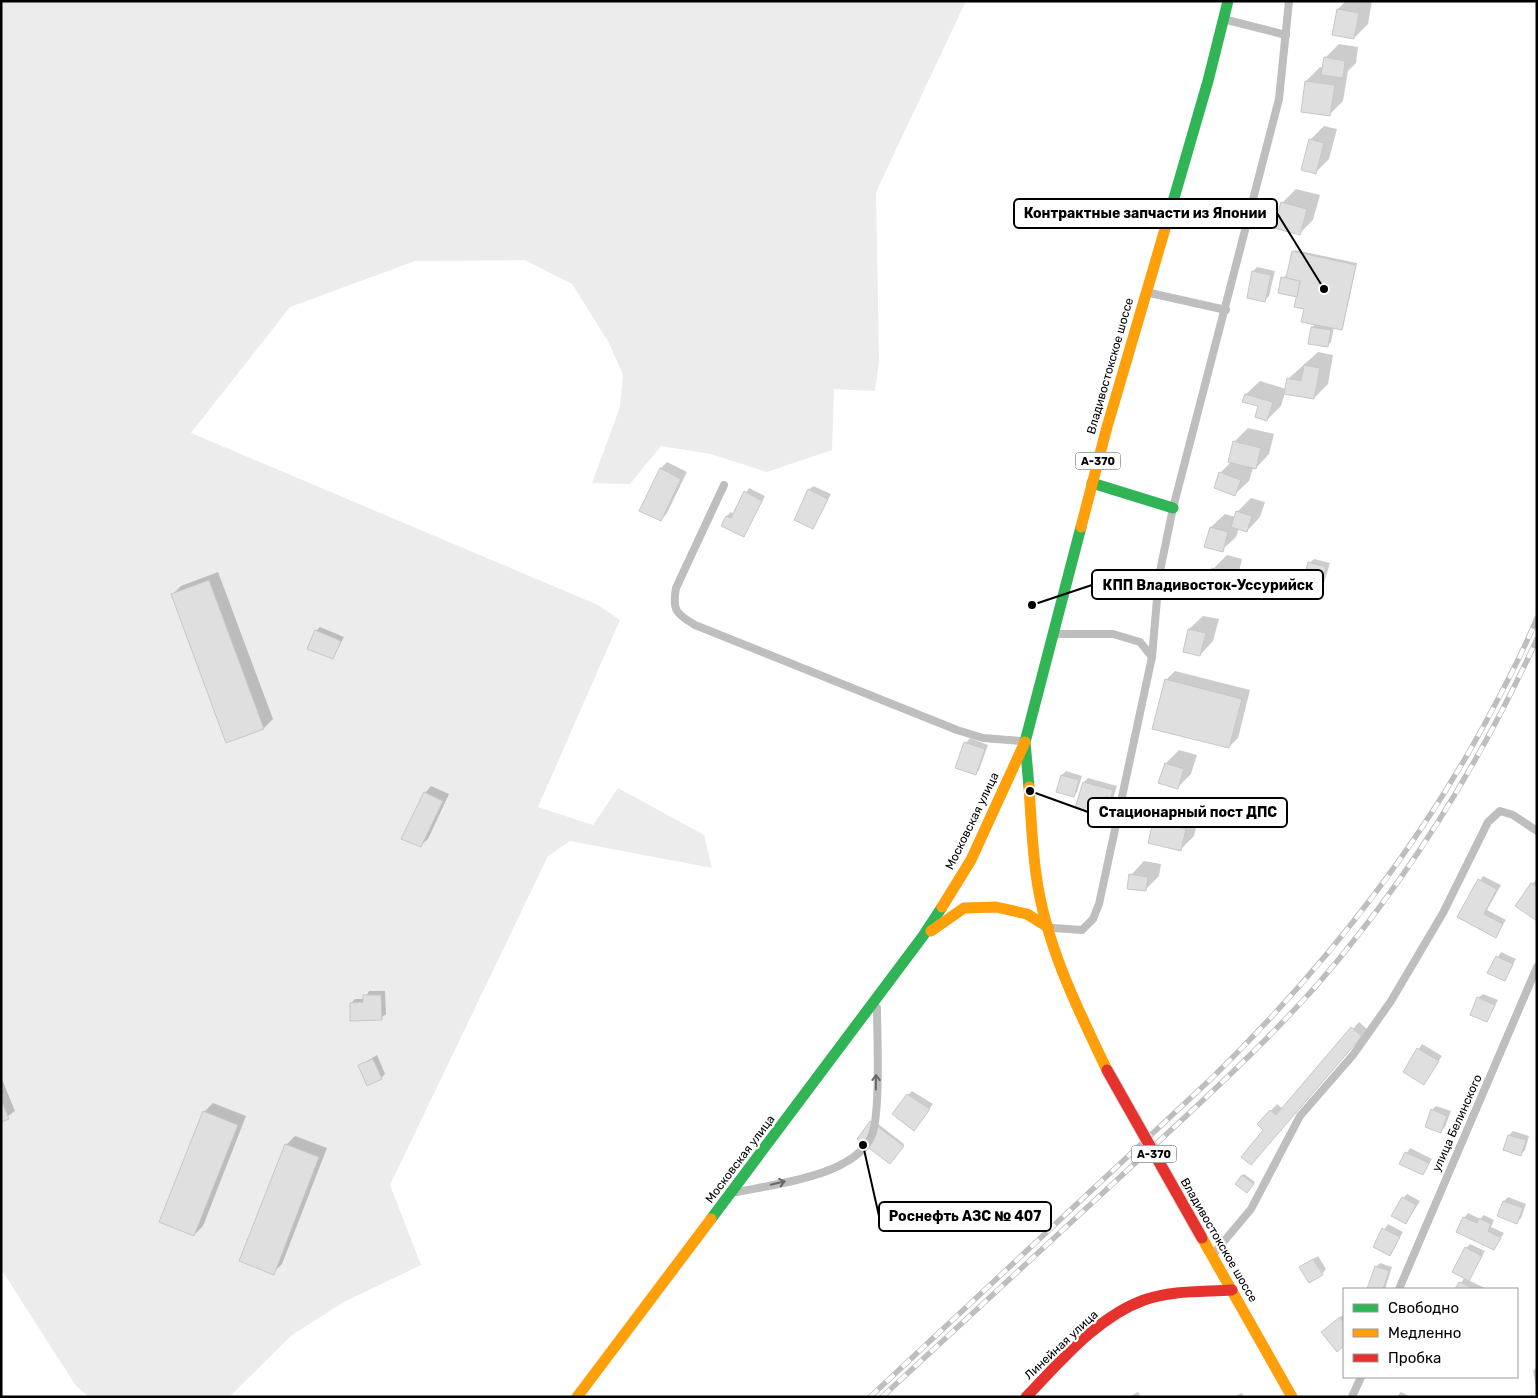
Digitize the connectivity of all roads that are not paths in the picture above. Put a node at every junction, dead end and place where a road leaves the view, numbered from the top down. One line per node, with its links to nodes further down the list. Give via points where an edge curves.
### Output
1 (1228, 1): 3 (main road, Владивостокское шоссе / А-370)
2 (1289, 1): 4 (lane)
3 (1224, 19): 4 (lane); 5 (main road, Владивостокское шоссе / А-370)
4 (1286, 35): 6 (lane, via 1279,99)
5 (1146, 292): 6 (lane); 7 (main road, Владивостокское шоссе / А-370)
6 (1226, 310): 9 (lane)
7 (1092, 483): 9 (main road); 10 (main road, Владивостокское шоссе / А-370)
8 (724, 485): 12 (lane, via 676,588 673,605 680,616 695,625 957,730 983,738)
9 (1173, 508): 11 (lane, via 1159,576)
10 (1053, 634): 11 (lane, via 1113,634 1140,642); 12 (main road, Владивостокское шоссе / А-370)
11 (1152, 657): 14 (lane, via 1099,904 1093,919 1082,930)
12 (1025, 742): 14 (main road, Владивостокское шоссе / А-370, via 1036,875); 15 (main road, Московская улица, via 971,860)
13 (1537, 830): 19 (lane, via 1500,811 1488,822 1443,913 1391,1001 1353,1055 1300,1116 1251,1209)
14 (1048, 927): 15 (main road, Московская улица, via 1027,914 996,907 964,908); 19 (main road, Владивостокское шоссе / А-370, bridge, via 1072,998 1107,1070)
15 (923, 936): 17 (main road, Московская улица)
16 (1537, 966): 20 (lane, улица Белинского)
17 (877, 997): 18 (main road, Московская улица); 18 (lane, one-way to 17, via 808,1176 846,1163 872,1137 876,1105)
18 (731, 1194): 23 (main road, Московская улица)
19 (1212, 1255): 21 (main road, Владивостокское шоссе / А-370)
20 (1398, 1288)
21 (1232, 1290): 24 (main road, Линейная улица, via 1144,1300 1110,1318); 25 (main road, Владивостокское шоссе / А-370)
22 (1361, 1378): 26 (lane)
23 (577, 1397)
24 (1026, 1397)
25 (1292, 1397)
26 (1352, 1397)

